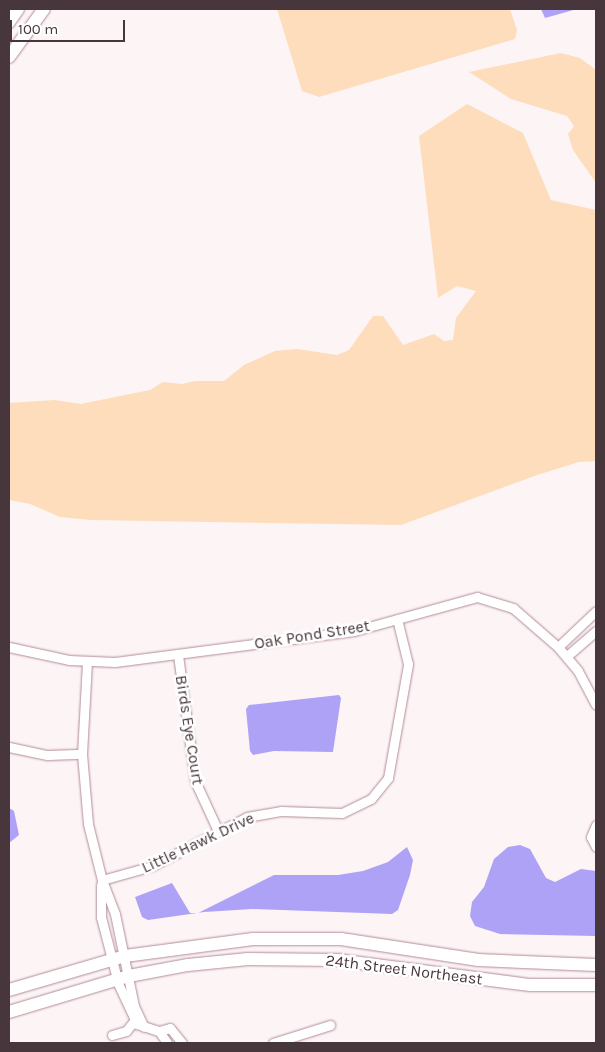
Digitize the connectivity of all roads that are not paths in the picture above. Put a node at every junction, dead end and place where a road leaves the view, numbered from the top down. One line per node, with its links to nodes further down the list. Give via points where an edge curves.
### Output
1 (18, 9): 3 (street)
2 (44, 9): 4 (street)
3 (9, 22)
4 (9, 57)
5 (596, 611): 9 (street)
6 (398, 619): 9 (street, Oak Pond Street, via 461,600 495,600 513,608); 10 (street, Oak Pond Street, via 354,631); 17 (street, Little Hawk Drive, via 408,664 393,762 380,790 358,808 342,813 267,812)
7 (596, 630): 11 (street)
8 (9, 647): 12 (street, Oak Pond Street)
9 (558, 647): 11 (street, Oak Pond Street)
10 (178, 655): 12 (street, Oak Pond Street); 17 (street, Birds Eye Court, via 195,781)
11 (567, 656): 13 (street, Oak Pond Street)
12 (87, 662): 15 (street)
13 (596, 705)
14 (9, 746): 15 (street, via 48,754)
15 (82, 754): 19 (street, via 88,824)
16 (596, 826): 18 (street, via 591,837)
17 (218, 831): 19 (street, Little Hawk Drive, via 152,866)
18 (596, 847)
19 (102, 880): 20 (street); 21 (street, via 101,917)
20 (125, 956): 21 (street, 24th Street Northeast); 22 (street, 24th Street Northeast, via 253,939 340,939 478,960); 23 (street)
21 (112, 960): 23 (street); 25 (street, 24th Street Northeast)
22 (596, 965)
23 (120, 978): 24 (street, 24th Street Northeast, via 188,965 291,958 378,964 530,985); 26 (street, 24th Street Northeast); 27 (street); 29 (street)
24 (596, 985)
25 (9, 990)
26 (9, 1012)
27 (134, 1021): 29 (street); 31 (street, via 126,1031)
28 (330, 1025): 32 (street)
29 (144, 1027): 30 (street)
30 (159, 1031): 33 (street); 34 (street, via 170,1028)
31 (112, 1036)
32 (284, 1042): 35 (street)
33 (167, 1043)
34 (182, 1043)
35 (273, 1043)

